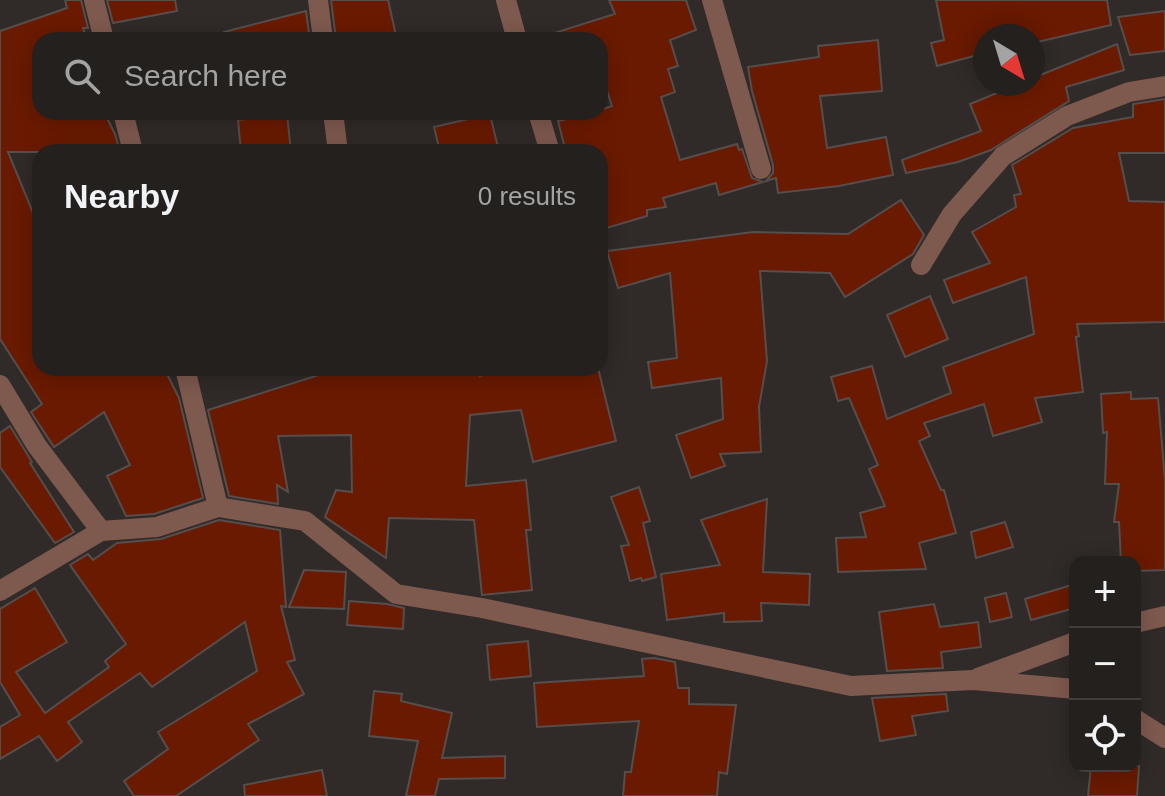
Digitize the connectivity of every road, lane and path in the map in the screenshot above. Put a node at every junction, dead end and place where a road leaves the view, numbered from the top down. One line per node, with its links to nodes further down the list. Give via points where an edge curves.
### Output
1 (94, 0): 5 (street)
2 (318, 0): 6 (street)
3 (506, 0): 7 (street)
4 (712, 0): 15 (street)
5 (102, 32)
6 (322, 32)
7 (515, 32)
8 (1165, 86): 16 (street, via 1129,92 1067,116 1003,156 952,214)
9 (125, 120): 12 (street)
10 (334, 120): 13 (street)
11 (540, 120): 14 (street)
12 (131, 144)
13 (337, 144)
14 (548, 144)
15 (761, 169)
16 (921, 265)
17 (187, 376): 19 (street)
18 (0, 385): 20 (street, via 37,446)
19 (218, 507): 20 (street, via 157,527); 25 (street, via 305,521 396,594 851,686)
20 (101, 531): 21 (street)
21 (0, 591)
22 (1165, 616): 23 (street)
23 (1141, 622)
24 (1069, 644): 25 (street)
25 (973, 680): 26 (street)
26 (1069, 688)
27 (1141, 723): 28 (street)
28 (1165, 738)

